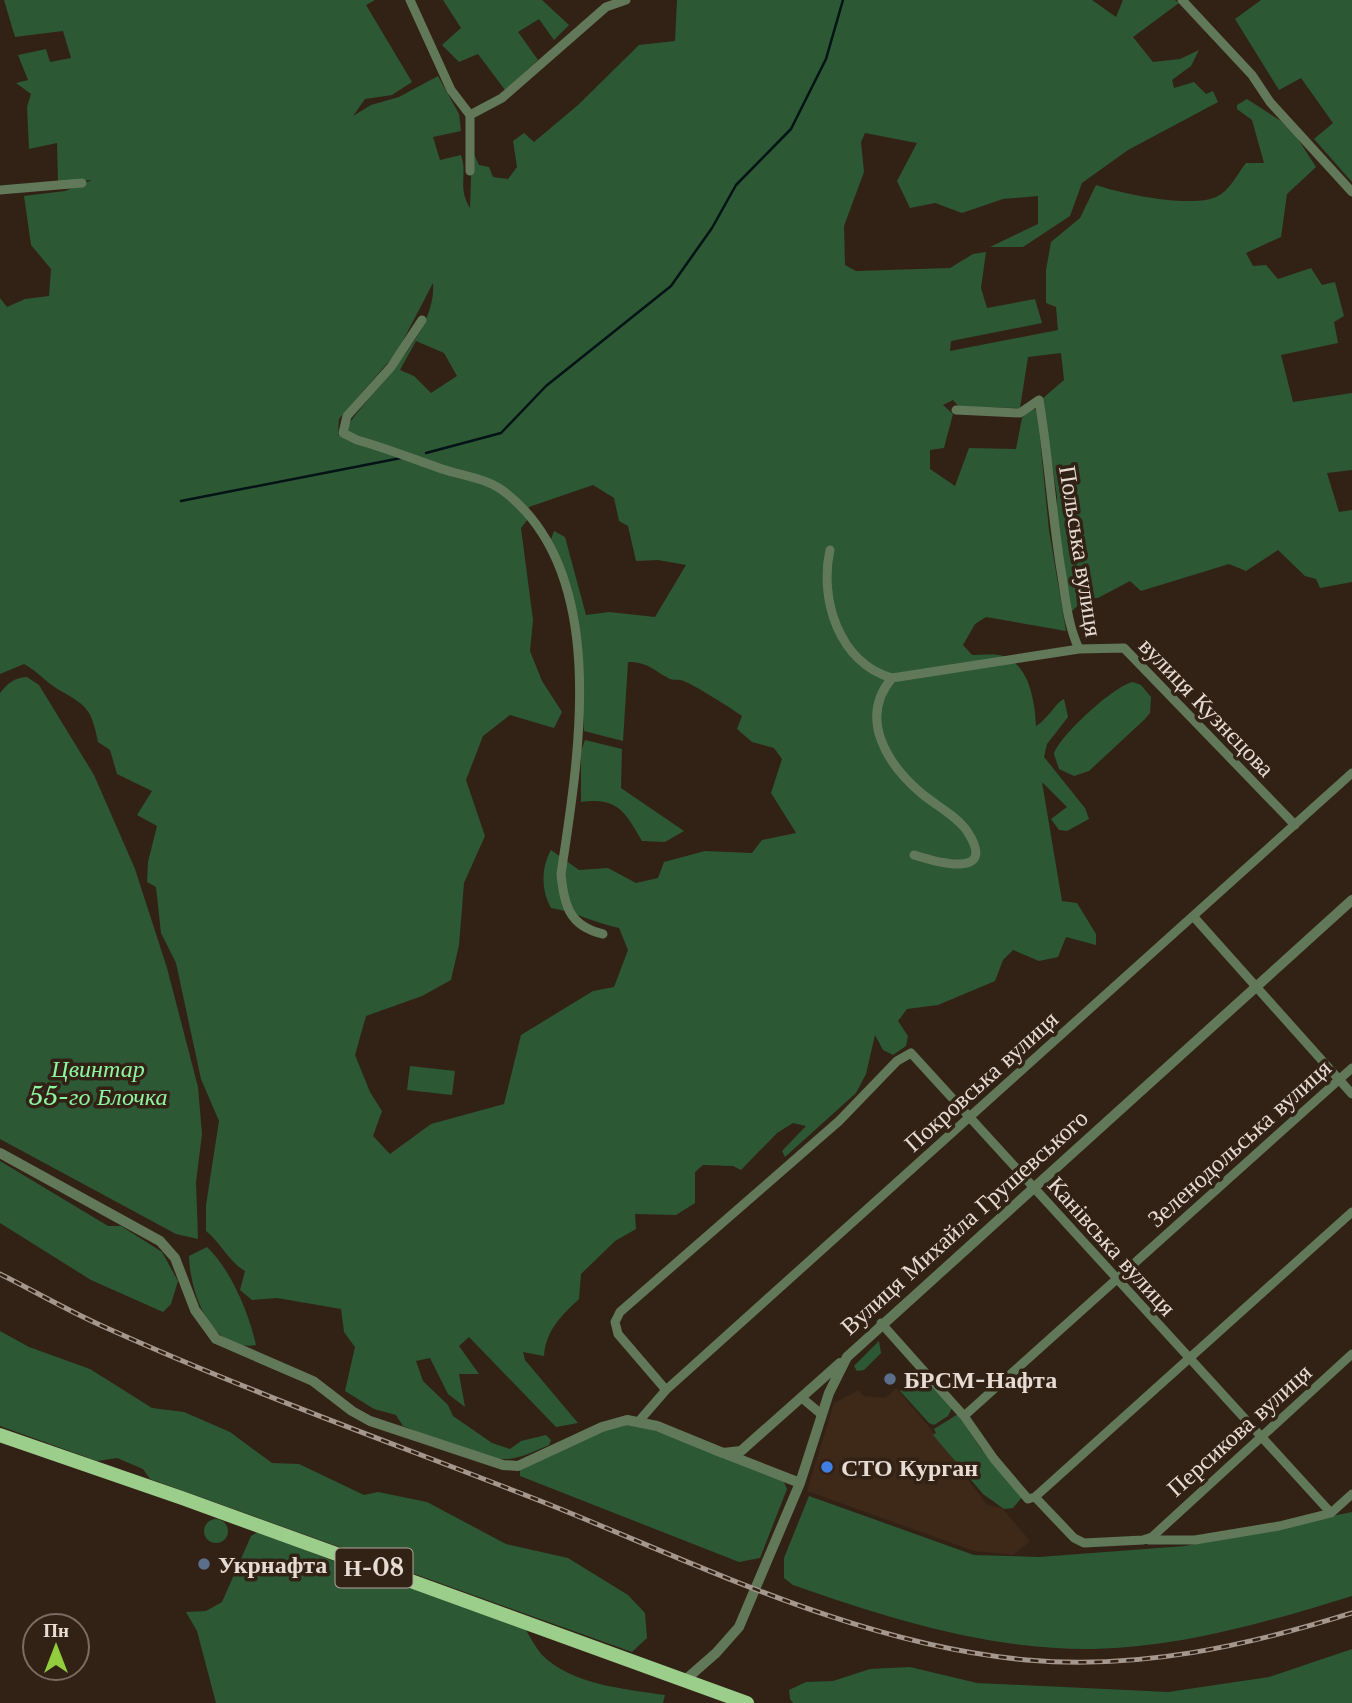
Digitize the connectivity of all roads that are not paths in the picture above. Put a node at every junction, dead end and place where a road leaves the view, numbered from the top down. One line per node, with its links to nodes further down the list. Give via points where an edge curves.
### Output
1 (410, 0): 4 (street, via 451,90)
2 (626, 0): 4 (street, via 606,7 502,98)
3 (1182, 0): 8 (street)
4 (470, 115): 5 (street)
5 (470, 171)
6 (82, 183): 7 (street)
7 (0, 190)
8 (1352, 192)
9 (422, 320): 19 (street, via 391,367 347,416 343,433 491,483 520,506 548,542 566,589 580,688 580,735 563,895 576,923)
10 (956, 410): 12 (street, Польська вулиця, via 1020,413 1039,400 1053,496 1052,522 1070,629)
11 (830, 550): 13 (street, via 826,584 839,632 864,663)
12 (1079, 649): 13 (street, Польська вулиця); 15 (street, вулиця Кузнєцова, via 1113,646 1136,657)
13 (892, 678): 16 (street, via 880,696 875,716 880,738 905,779 966,828 974,845 974,855 958,867)
14 (1352, 773): 15 (street, Покровська вулиця)
15 (1295, 825): 18 (street, Покровська вулиця)
16 (914, 855)
17 (1352, 901): 20 (street, Вулиця Михайла Грушевського)
18 (1193, 916): 20 (street); 24 (street, Покровська вулиця)
19 (603, 934)
20 (1256, 987): 22 (street); 26 (street, Вулиця Михайла Грушевського)
21 (1352, 1068): 22 (street, Зеленодольська вулиця)
22 (1339, 1080): 23 (street); 28 (street, Зеленодольська вулиця)
23 (1352, 1094)
24 (970, 1117): 26 (street, Канівська вулиця); 33 (street, Покровська вулиця); 33 (street, Канівська вулиця, via 916,1056 906,1054 839,1121 625,1308 615,1322 618,1334)
25 (0, 1153): 37 (street, via 160,1241 176,1258 195,1310 216,1339 313,1381 370,1421 481,1460 518,1466 615,1422)
26 (1032, 1187): 28 (street, Канівська вулиця); 29 (street, Вулиця Михайла Грушевського)
27 (1352, 1212): 32 (street)
28 (1116, 1279): 32 (street, Канівська вулиця); 36 (street, Зеленодольська вулиця)
29 (881, 1323): 31 (street, Вулиця Михайла Грушевського); 36 (street)
30 (1352, 1354): 39 (street, Персикова вулиця)
31 (847, 1357): 34 (street); 35 (street, Вулиця Михайла Грушевського)
32 (1188, 1359): 39 (street, Канівська вулиця); 43 (street)
33 (666, 1391): 37 (street, Покровська вулиця)
34 (802, 1398): 35 (street); 40 (street, via 741,1451)
35 (821, 1414): 41 (street, Вулиця Михайла Грушевського)
36 (964, 1416): 43 (street, via 1028,1499)
37 (639, 1421): 40 (street)
38 (0, 1435): 46 (main road, Н-08)
39 (1261, 1435): 44 (street, Канівська вулиця); 45 (street, Персикова вулиця)
40 (723, 1453): 41 (street)
41 (800, 1483): 46 (street, Вулиця Михайла Грушевського, via 739,1627)
42 (1352, 1494): 44 (street)
43 (1035, 1497): 45 (street, via 1084,1543)
44 (1331, 1513): 45 (street, via 1195,1540)
45 (1148, 1538)
46 (684, 1681): 47 (main road, Н-08)
47 (747, 1703)

